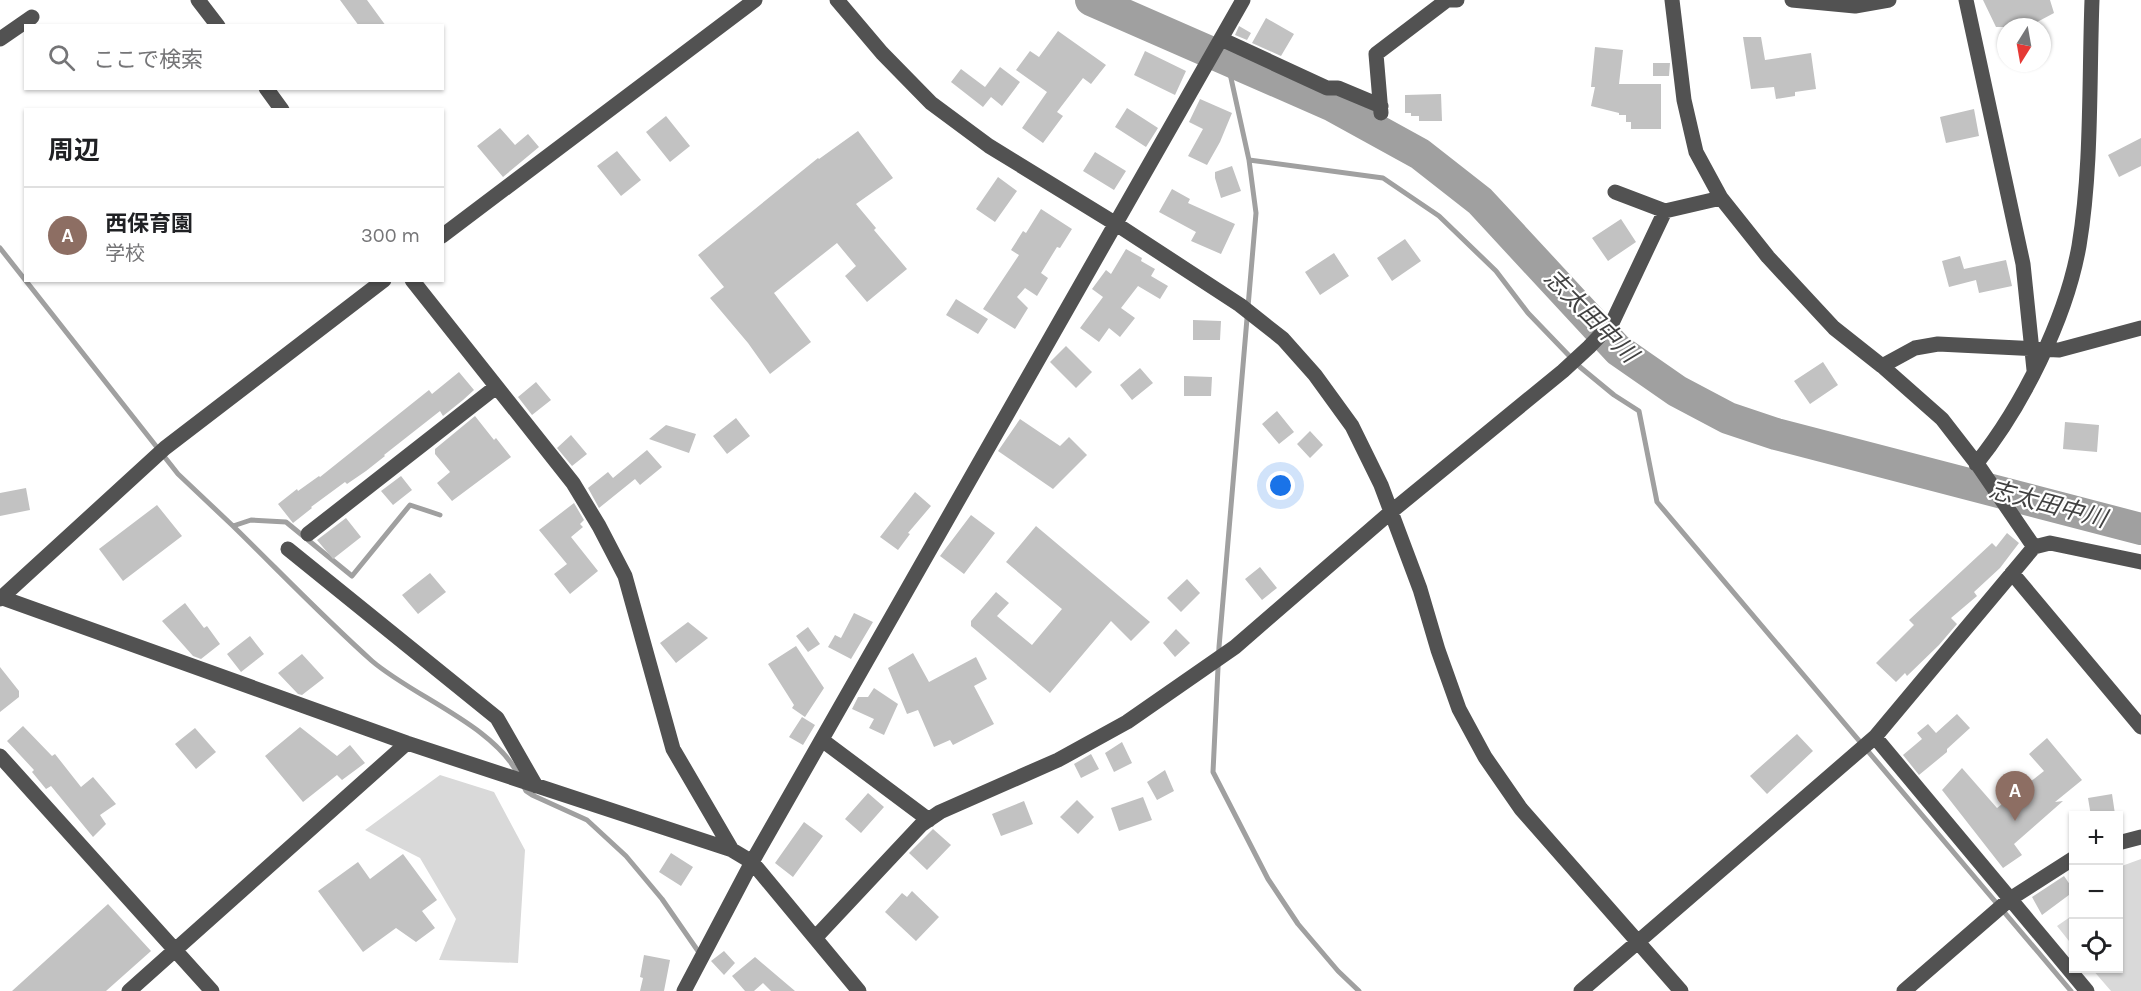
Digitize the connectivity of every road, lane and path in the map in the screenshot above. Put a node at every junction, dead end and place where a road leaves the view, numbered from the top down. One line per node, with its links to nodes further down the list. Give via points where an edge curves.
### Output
1 (198, 0): 12 (street)
2 (755, 0): 21 (street)
3 (837, 0): 20 (street, via 931,102 989,146)
4 (1243, 0): 14 (street)
5 (1457, 0): 14 (street, via 1447,0 1376,54 1381,111 1338,88 1327,88)
6 (1672, 0): 18 (street, via 1684,100 1696,152)
7 (1799, 0): 8 (street, via 1854,6)
8 (1889, 0)
9 (1966, 0): 25 (street)
10 (2092, 0): 25 (street, via 2086,195 2079,248 2065,297)
11 (32, 17): 13 (street)
12 (216, 24)
13 (0, 39)
14 (1220, 42): 20 (street)
15 (267, 90): 16 (street)
16 (281, 108)
17 (1615, 192): 19 (street)
18 (1721, 198): 19 (street); 26 (street, via 1768,257 1834,328)
19 (1665, 211): 29 (street, via 1612,323 1569,366)
20 (1116, 224): 29 (street, via 1240,305 1283,339 1352,426); 38 (street)
21 (444, 234)
22 (381, 282): 35 (street, via 160,452)
23 (414, 282): 27 (street)
24 (2141, 328): 25 (street, via 2059,350)
25 (2039, 349): 26 (street, via 1938,344 1915,348); 28 (street, via 2034,373)
26 (1882, 366): 28 (street, via 1942,419)
27 (496, 387): 30 (street); 45 (street, via 573,483 625,576 673,748)
28 (1978, 466): 31 (street)
29 (1392, 511): 42 (street, via 1235,647 1127,722 1058,760); 50 (street, via 1459,709 1485,757 1521,809)
30 (308, 534)
31 (2034, 547): 33 (street, via 2050,543); 34 (street)
32 (288, 549): 41 (street, via 498,718)
33 (2141, 562)
34 (2012, 573): 36 (street); 37 (street)
35 (1, 598): 39 (street)
36 (2141, 727)
37 (1875, 737): 48 (street); 50 (street)
38 (822, 740): 42 (street); 47 (street)
39 (407, 743): 41 (street); 51 (street)
40 (0, 756): 51 (street)
41 (533, 785): 45 (street)
42 (929, 820): 49 (street)
43 (2141, 837): 44 (street)
44 (2123, 842)
45 (732, 850): 47 (street)
46 (2069, 861): 48 (street)
47 (752, 862): 49 (street); 54 (street)
48 (2010, 899): 58 (street); 59 (street)
49 (815, 938): 55 (street)
50 (1639, 943): 56 (street); 57 (street)
51 (174, 950): 52 (street); 53 (street)
52 (129, 991)
53 (212, 991)
54 (684, 991)
55 (859, 991)
56 (1581, 991)
57 (1681, 991)
58 (1904, 991)
59 (2087, 991)

